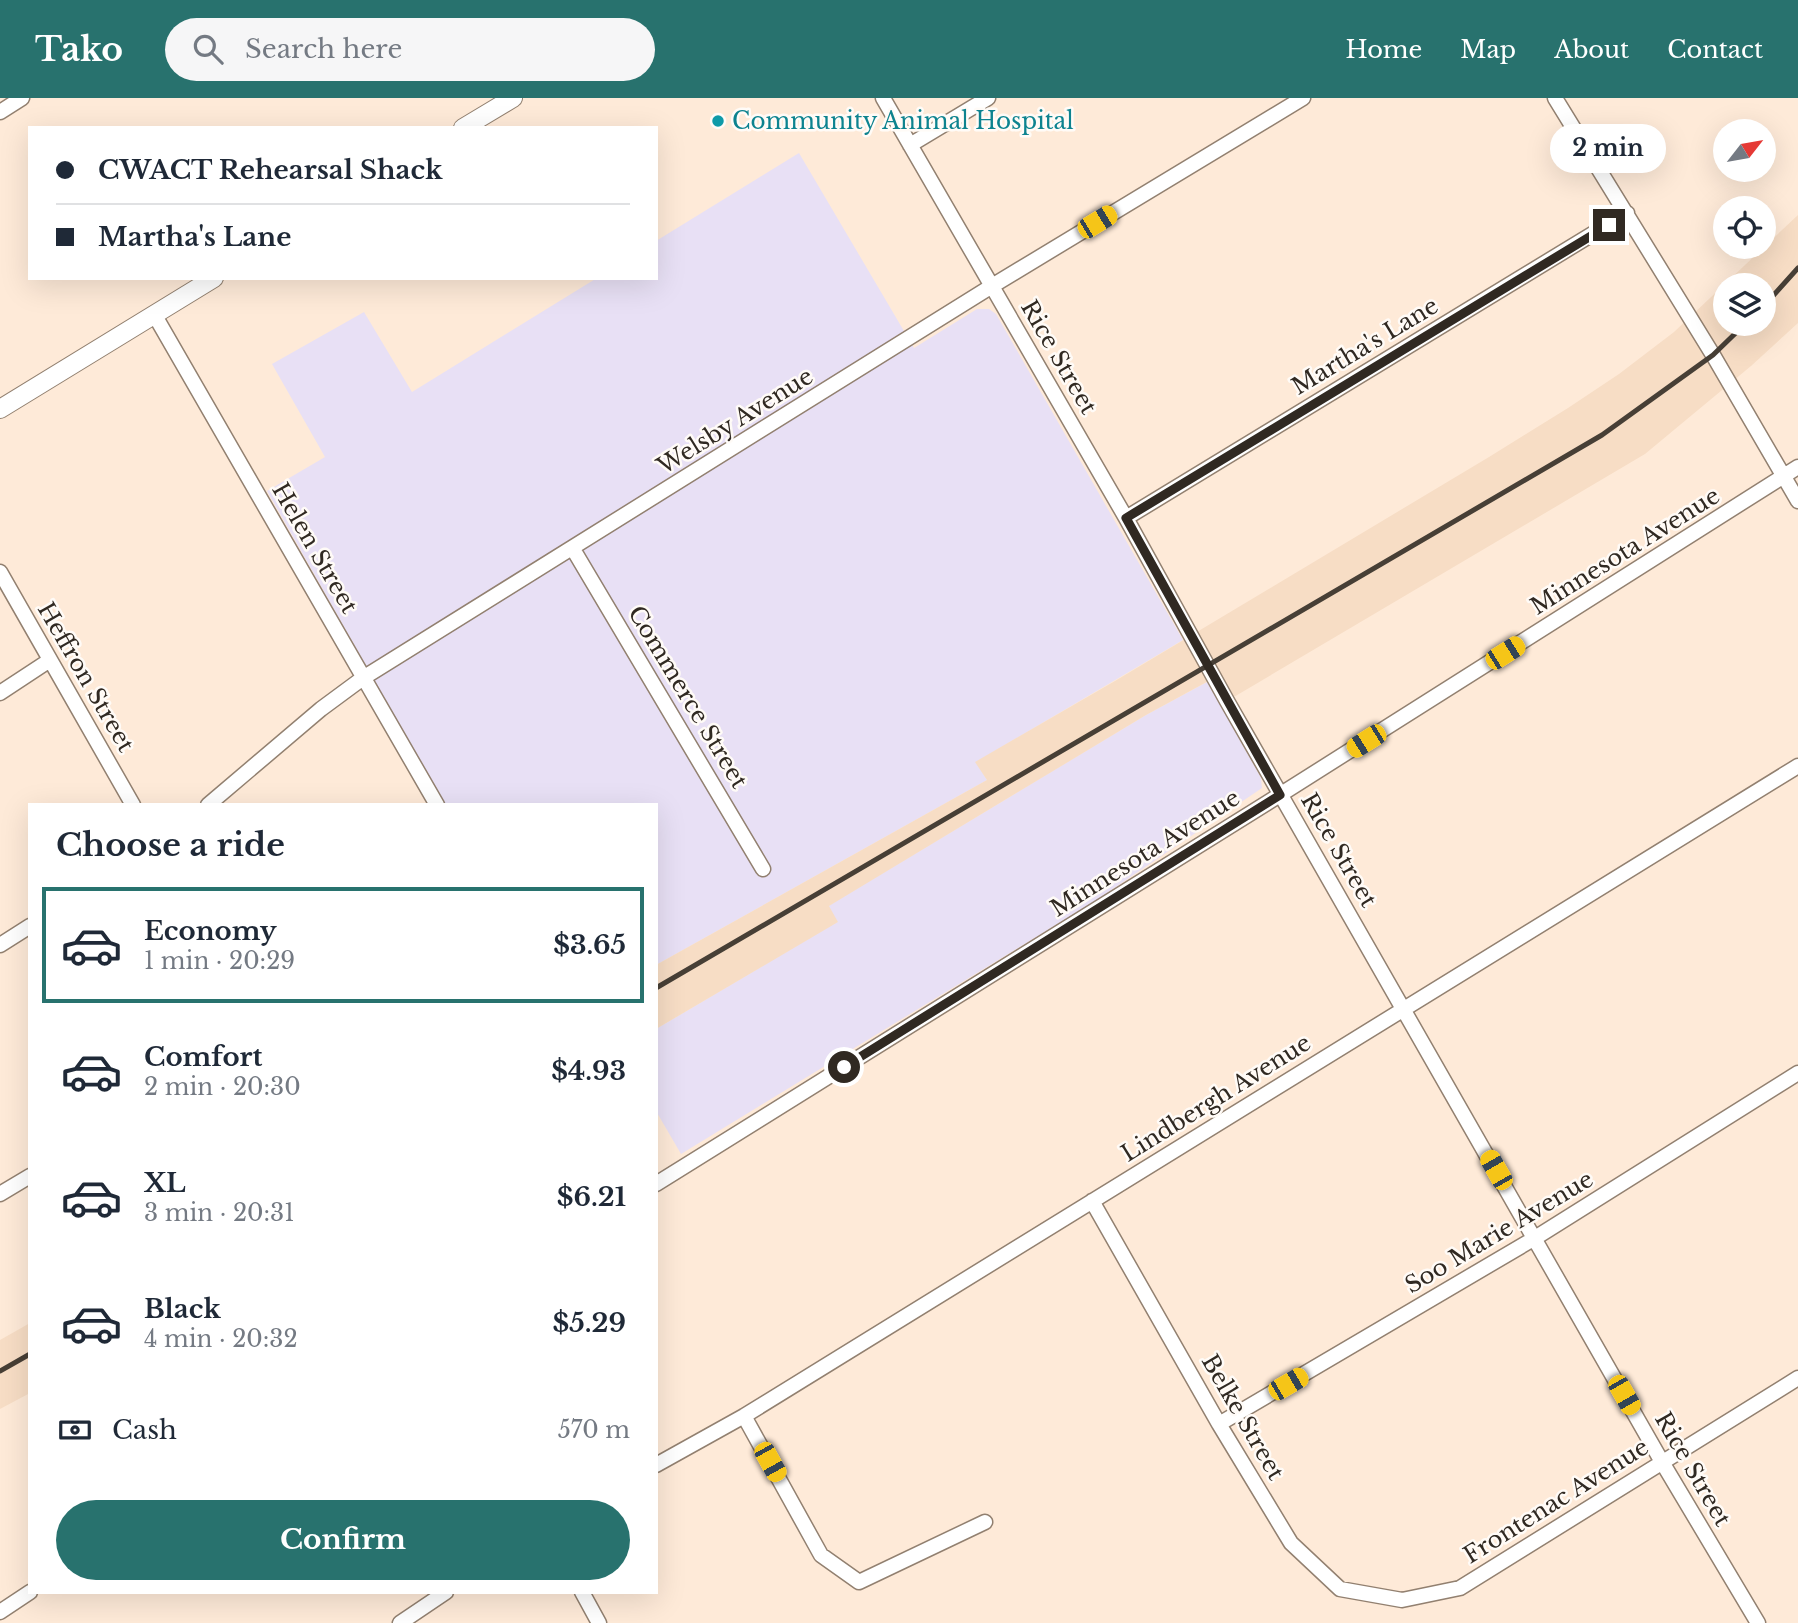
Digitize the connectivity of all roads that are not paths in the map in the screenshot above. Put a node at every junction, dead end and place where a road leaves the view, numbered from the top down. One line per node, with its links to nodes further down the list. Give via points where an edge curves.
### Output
1 (22, 98): 7 (street)
2 (513, 98): 8 (street)
3 (883, 98): 9 (street, Rice Street)
4 (988, 98): 9 (street)
5 (1303, 98): 12 (street, Welsby Avenue)
6 (1555, 98): 10 (street)
7 (0, 112)
8 (466, 126)
9 (910, 145): 12 (street, Rice Street)
10 (1627, 213): 16 (street); 18 (street, Martha's Lane)
11 (211, 280): 13 (street)
12 (992, 286): 18 (street, Rice Street); 19 (street, Welsby Avenue)
13 (154, 314): 14 (street); 22 (street, Helen Street)
14 (0, 409)
15 (1798, 467): 16 (street, Minnesota Avenue)
16 (1784, 478): 17 (street); 25 (street, Minnesota Avenue)
17 (1798, 501)
18 (1126, 518): 25 (street, Rice Street)
19 (573, 548): 22 (street, Welsby Avenue); 29 (street, Commerce Street)
20 (0, 572): 21 (street, Heffron Street)
21 (50, 660): 23 (street); 26 (street, Heffron Street)
22 (363, 678): 27 (street, Welsby Avenue); 28 (street, Helen Street)
23 (0, 693)
24 (1798, 766): 32 (street, Lindbergh Avenue)
25 (1280, 795): 32 (street, Rice Street); 35 (street, Minnesota Avenue)
26 (132, 803)
27 (210, 803)
28 (436, 803)
29 (763, 869)
30 (28, 927): 31 (street)
31 (0, 945)
32 (1404, 1009): 37 (street, Lindbergh Avenue); 38 (street, Rice Street)
33 (1798, 1073): 38 (street, Soo Marie Avenue)
34 (28, 1176): 36 (street)
35 (658, 1183)
36 (0, 1194)
37 (1092, 1201): 40 (street, Lindbergh Avenue); 41 (street, Belke Street)
38 (1535, 1238): 41 (street, Soo Marie Avenue); 42 (street, Rice Street)
39 (1798, 1378): 42 (street, Frontenac Avenue)
40 (744, 1416): 43 (street, Lindbergh Avenue); 44 (street, via 821,1555 859,1582)
41 (1219, 1424): 48 (street, Belke Street, via 1291,1543 1340,1589)
42 (1662, 1462): 48 (street, Frontenac Avenue, via 1460,1588); 52 (street, Rice Street)
43 (658, 1464)
44 (985, 1522)
45 (28, 1593): 49 (street)
46 (443, 1594): 50 (street)
47 (583, 1594): 51 (street)
48 (1402, 1600)
49 (0, 1612)
50 (400, 1623)
51 (599, 1623)
52 (1758, 1623)

